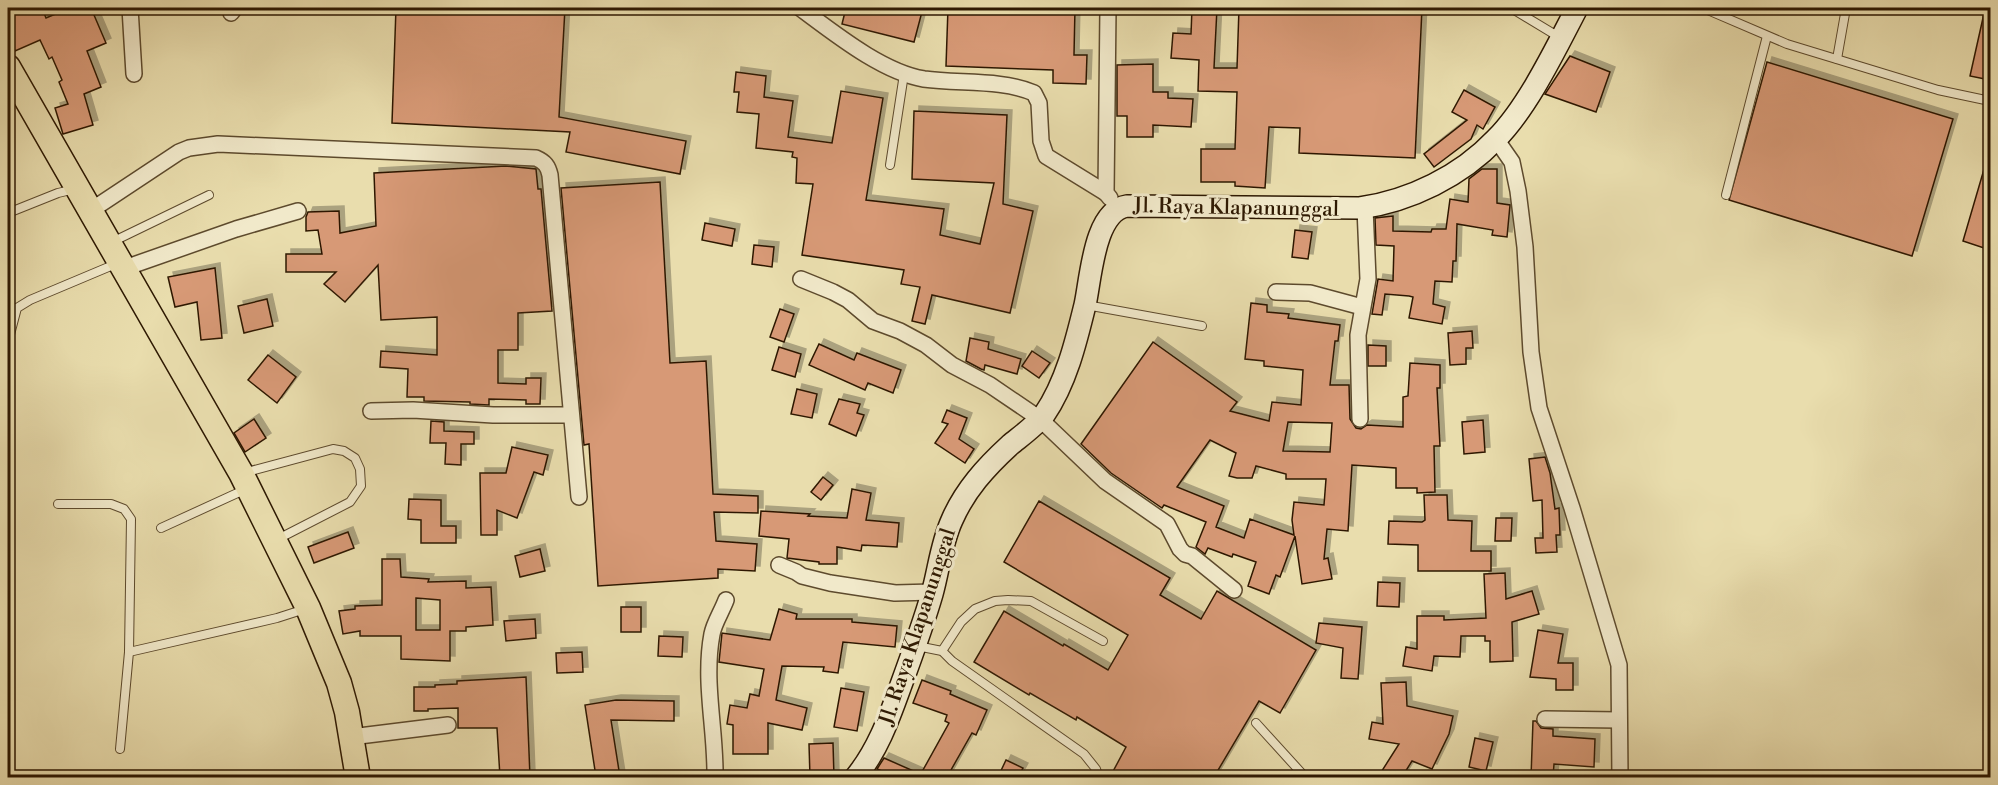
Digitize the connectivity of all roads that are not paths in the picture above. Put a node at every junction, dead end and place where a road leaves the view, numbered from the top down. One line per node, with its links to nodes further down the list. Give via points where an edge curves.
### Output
1 (130, 8): 12 (street)
2 (800, 8): 13 (street, via 847,42)
3 (1108, 8): 20 (street)
4 (1511, 8): 9 (lane)
5 (1577, 8): 9 (street, Jl. Raya Klapanunggal)
6 (1703, 8): 8 (lane)
7 (1846, 8): 10 (lane)
8 (1767, 36): 10 (lane); 19 (lane)
9 (1561, 38): 15 (street, Jl. Raya Klapanunggal, via 1522,107)
10 (1837, 59): 14 (lane, via 1938,90)
11 (8, 67): 17 (main road)
12 (134, 74)
13 (904, 74): 16 (lane); 20 (street, via 1015,87 1034,93 1039,103 1042,150 1046,156)
14 (1990, 101)
15 (1496, 139): 21 (street, Jl. Raya Klapanunggal, via 1423,190); 53 (street, via 1512,162 1518,191 1539,408 1619,665)
16 (890, 165)
17 (77, 189): 22 (main road); 24 (lane)
18 (209, 195): 25 (lane)
19 (1726, 195)
20 (1113, 200): 21 (street, Jl. Raya Klapanunggal); 28 (street, Jl. Raya Klapanunggal, via 1099,238)
21 (1365, 208): 29 (street, via 1368,279)
22 (90, 212): 25 (main road); 33 (street, via 189,147 218,144 536,158 548,166 550,175)
23 (298, 212): 25 (street)
24 (8, 213)
25 (116, 259): 31 (lane, via 17,308); 36 (main road)
26 (801, 279): 34 (street, via 848,300 873,321 926,345)
27 (1276, 291): 29 (street, via 1310,293)
28 (1085, 304): 30 (lane); 34 (street, Jl. Raya Klapanunggal, via 1059,389)
29 (1362, 307): 35 (street, via 1358,335)
30 (1202, 326)
31 (8, 342)
32 (371, 411): 33 (street)
33 (571, 415): 37 (street)
34 (1040, 419): 44 (street, via 1105,481 1167,524 1185,554); 45 (street, Jl. Raya Klapanunggal, via 992,461 968,490 942,545)
35 (1360, 419)
36 (245, 481): 40 (lane); 41 (main road); 41 (lane, via 333,449 355,458 361,486 350,502)
37 (579, 497)
38 (8, 499): 43 (lane)
39 (58, 504): 51 (lane, via 111,504 124,509 131,519)
40 (161, 528)
41 (275, 541): 47 (main road)
42 (779, 565): 45 (street, via 830,583 895,593)
43 (8, 580)
44 (1234, 590)
45 (933, 592): 49 (street, Jl. Raya Klapanunggal)
46 (726, 600): 59 (street, via 712,633 709,677)
47 (308, 608): 51 (lane); 56 (main road, via 339,683)
48 (1103, 641): 50 (lane, via 1030,601 995,601 975,609 961,622)
49 (916, 646): 50 (lane); 60 (street, Jl. Raya Klapanunggal, via 880,741)
50 (942, 651): 61 (lane, via 1083,754)
51 (129, 652): 57 (lane)
52 (1545, 719): 53 (street)
53 (1619, 720): 63 (street)
54 (1256, 723): 62 (lane)
55 (448, 724): 56 (street)
56 (351, 737): 58 (main road)
57 (120, 749)
58 (358, 777)
59 (715, 777)
60 (855, 777)
61 (1099, 777)
62 (1306, 777)
63 (1620, 777)

